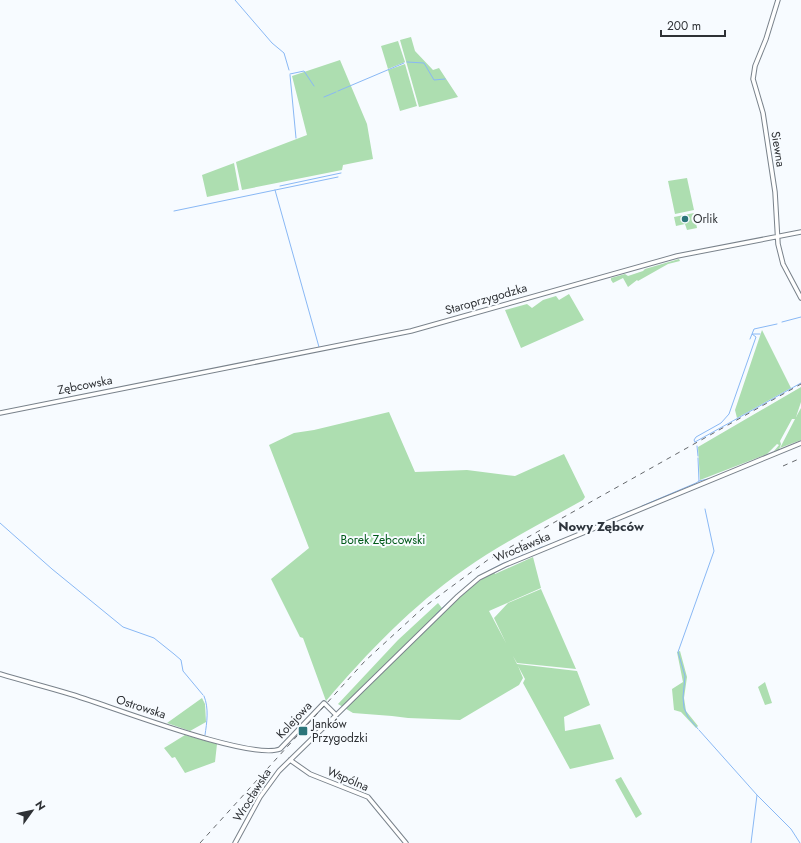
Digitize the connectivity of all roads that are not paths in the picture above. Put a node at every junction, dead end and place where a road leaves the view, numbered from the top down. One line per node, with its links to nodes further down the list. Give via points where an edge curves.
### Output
1 (778, 0): 3 (street, Siewna, via 755,66 754,82 763,113 775,192)
2 (801, 232): 3 (street, Staroprzygodzka)
3 (777, 237): 4 (street, Siewna, via 783,264); 5 (street, Staroprzygodzka, via 679,255 411,331)
4 (801, 298)
5 (174, 378): 6 (street, Zębcowska)
6 (0, 412)
7 (801, 443): 9 (street, Wrocławska, via 485,574 458,596)
8 (0, 674): 10 (street, Ostrowska, via 227,745)
9 (336, 715): 10 (street, Kolejowa, via 324,703); 11 (street, Wrocławska)
10 (278, 750)
11 (290, 760): 12 (street, Wrocławska, via 267,786); 13 (street, Wspólna, via 310,774 368,797)
12 (235, 843)
13 (406, 843)

